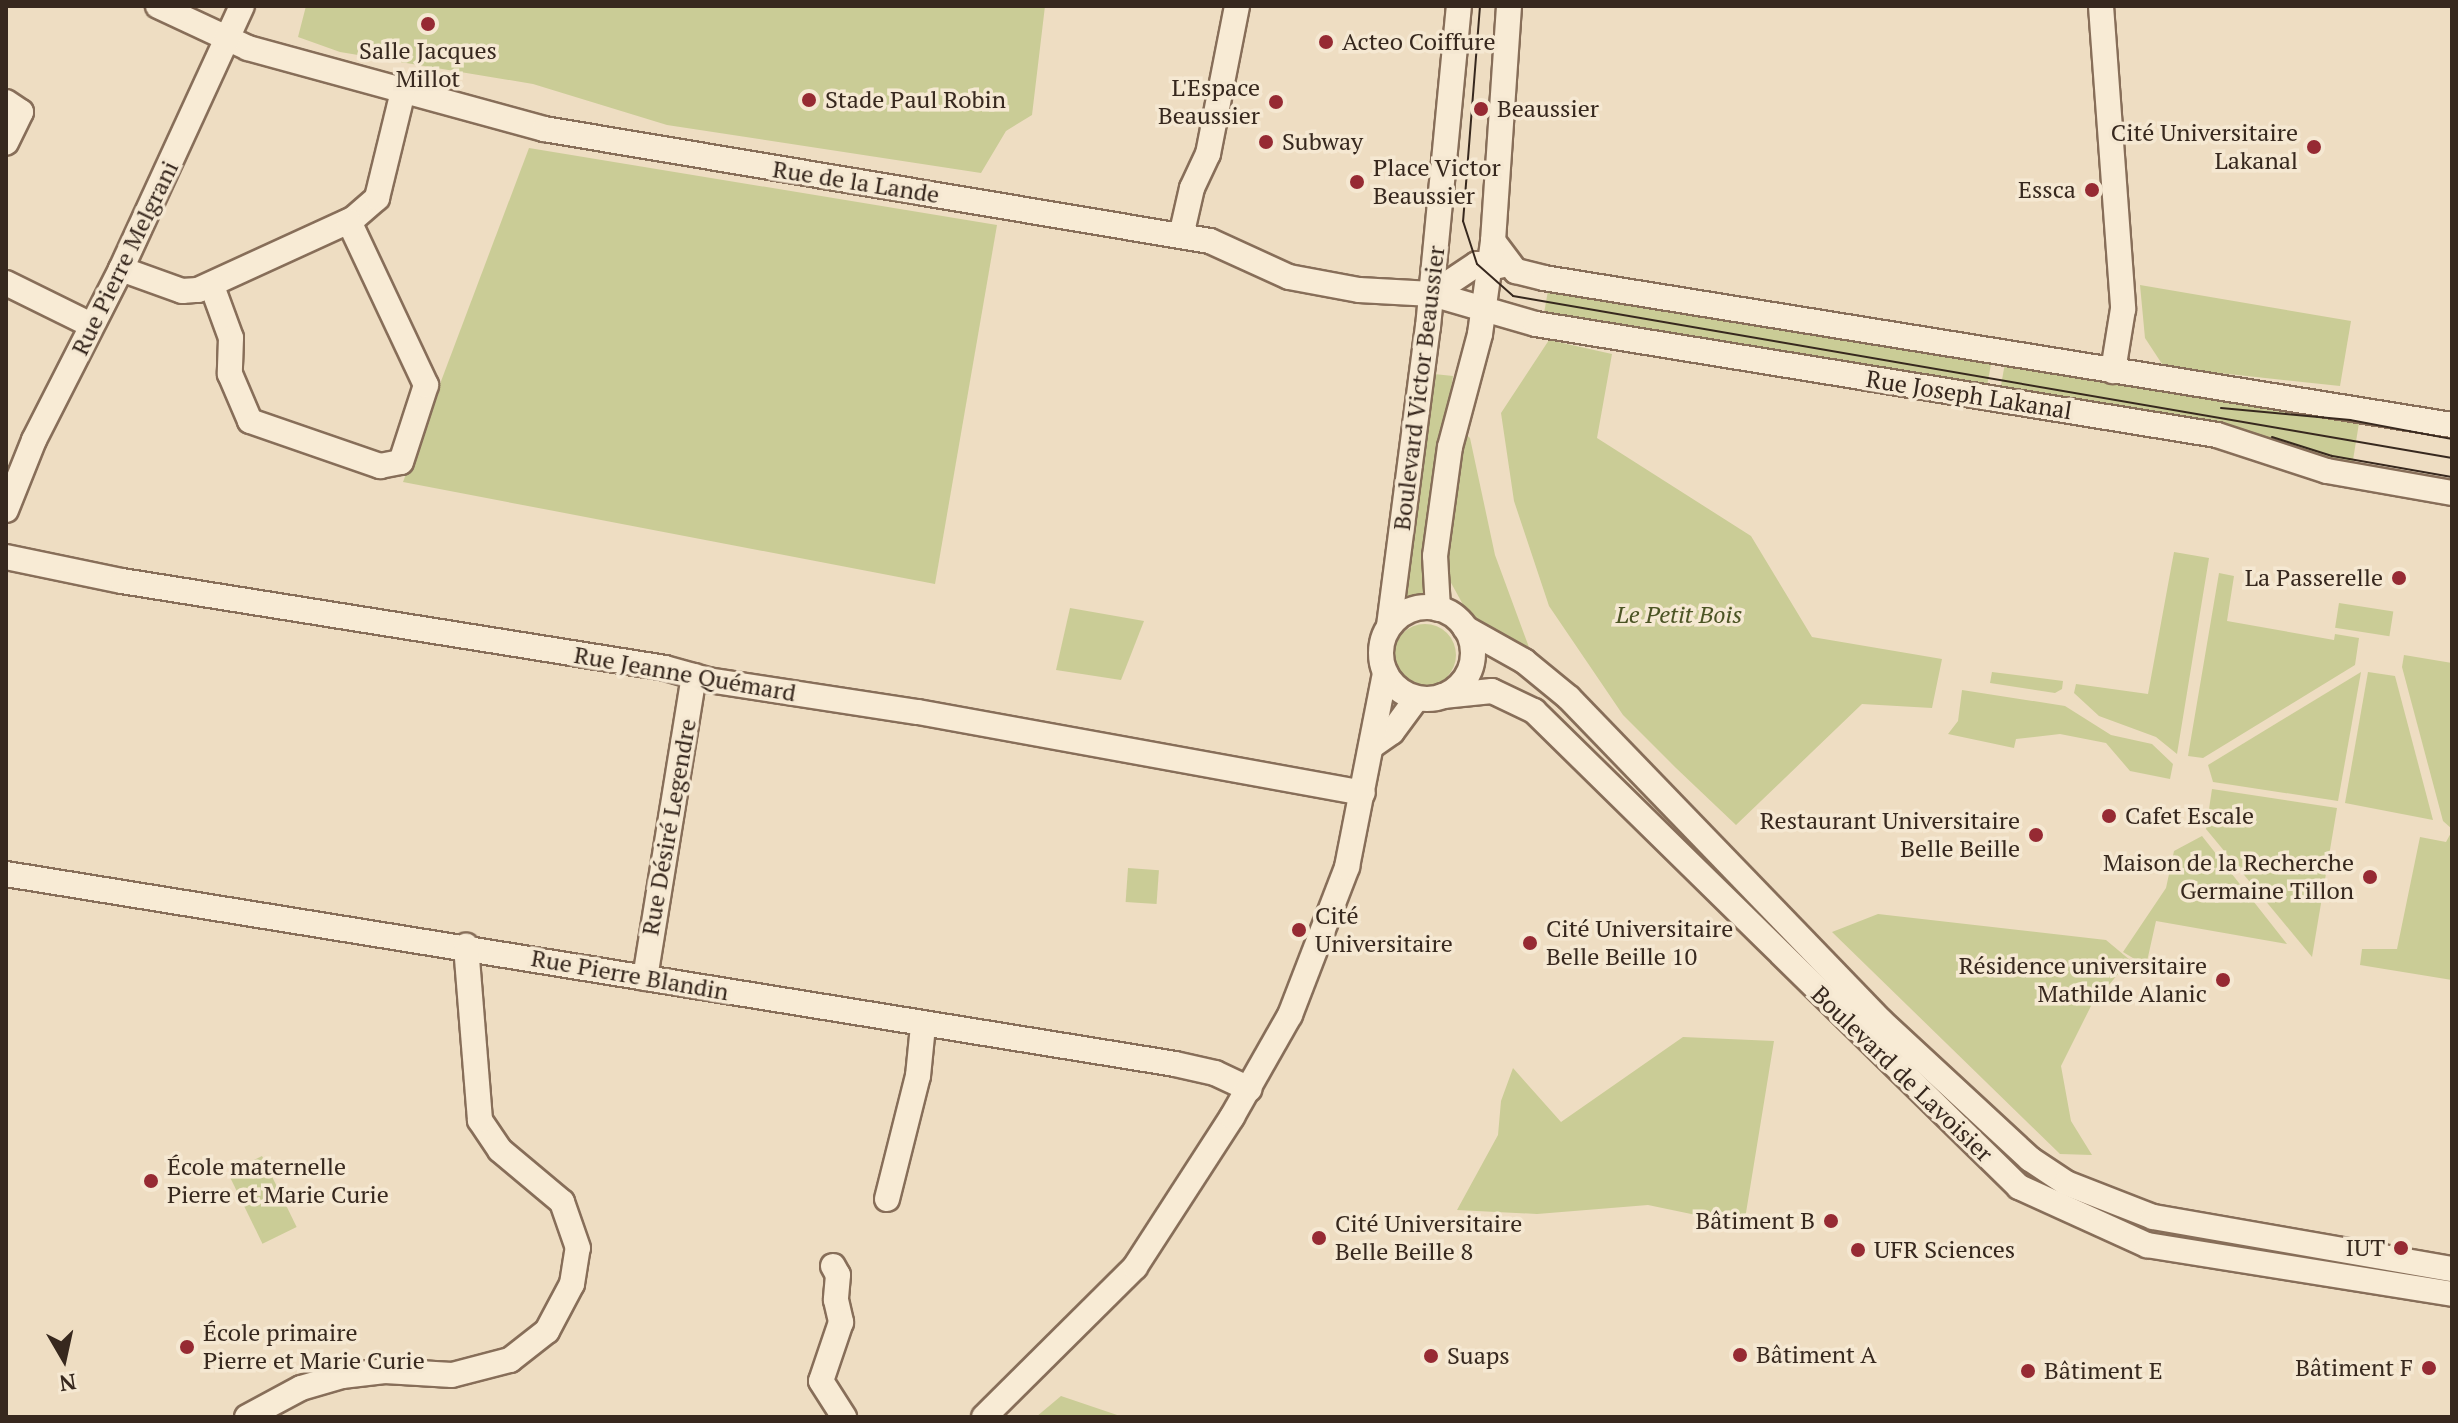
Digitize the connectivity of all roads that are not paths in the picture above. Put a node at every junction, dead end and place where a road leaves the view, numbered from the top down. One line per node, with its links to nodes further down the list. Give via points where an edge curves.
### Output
1 (158, 6): 7 (street, Rue de la Lande)
2 (242, 6): 7 (street, Rue Pierre Melgrani)
3 (1237, 6): 12 (street, via 1208,154 1192,188)
4 (1459, 6): 17 (street, Boulevard Victor Beaussier)
5 (1509, 6): 13 (street, Boulevard Victor Beaussier)
6 (2101, 6): 20 (street, via 2123,309)
7 (229, 42): 8 (street, Rue de la Lande); 14 (street, Rue Pierre Melgrani)
8 (403, 91): 11 (street, via 377,198); 12 (street, Rue de la Lande, via 544,129 671,154)
9 (6, 102): 10 (street, via 21,112)
10 (6, 143)
11 (349, 221): 16 (street); 16 (street, via 426,385 401,462 380,466 250,421 230,374 231,338)
12 (1181, 236): 17 (street, Rue de la Lande, via 1210,241 1289,277 1359,290)
13 (1491, 252): 17 (street); 18 (street, Boulevard Victor Beaussier); 20 (street, Rue Joseph Lakanal, via 1516,271)
14 (121, 269): 16 (street, via 182,291); 19 (street, Rue Pierre Melgrani)
15 (6, 283): 19 (street)
16 (212, 286)
17 (1432, 294): 18 (street, Rue de la Lande); 26 (street, Boulevard Victor Beaussier)
18 (1482, 312): 22 (street, Rue Joseph Lakanal, via 2217,435 2327,471); 25 (street, Boulevard Victor Beaussier, via 1450,447 1435,556)
19 (91, 325): 23 (street, Rue Pierre Melgrani)
20 (2113, 371): 21 (street, Rue Joseph Lakanal)
21 (2452, 425)
22 (2452, 493)
23 (6, 510)
24 (6, 557): 29 (street, Rue Jeanne Quémard)
25 (1438, 609): 26 (street, via 1411,610); 27 (street)
26 (1389, 626): 28 (street, via 1381,644)
27 (1465, 628): 30 (street, via 1473,650 1469,672); 41 (street, Boulevard de Lavoisier, via 1524,661 1569,698 1881,1021 2055,1176 2094,1197 2153,1217)
28 (1385, 673): 31 (street, via 1402,692); 32 (street, via 1370,733)
29 (694, 676): 33 (street, Rue Jeanne Quémard); 36 (street, Rue Désiré Legendre)
30 (1443, 696): 31 (street); 42 (street, Boulevard de Lavoisier, via 1492,691 1534,711 2019,1187 2147,1245)
31 (1417, 698): 32 (street, via 1382,742)
32 (1372, 746): 33 (street)
33 (1363, 793): 38 (street, via 1347,867 1322,937 1290,1015)
34 (6, 874): 35 (street, Rue Pierre Blandin)
35 (466, 946): 36 (street, Rue Pierre Blandin); 43 (street, via 480,1120 500,1150 562,1202 578,1248 572,1284 547,1331 510,1360 452,1375 385,1371 342,1376 301,1388)
36 (645, 978): 37 (street, Rue Pierre Blandin)
37 (923, 1026): 38 (street, Rue Pierre Blandin, via 1175,1064 1215,1073); 39 (street, via 918,1076)
38 (1249, 1089): 45 (street, via 1135,1267)
39 (887, 1199)
40 (833, 1266): 44 (street, via 841,1322 821,1381)
41 (2452, 1269)
42 (2452, 1294)
43 (247, 1417)
44 (844, 1417)
45 (984, 1417)

